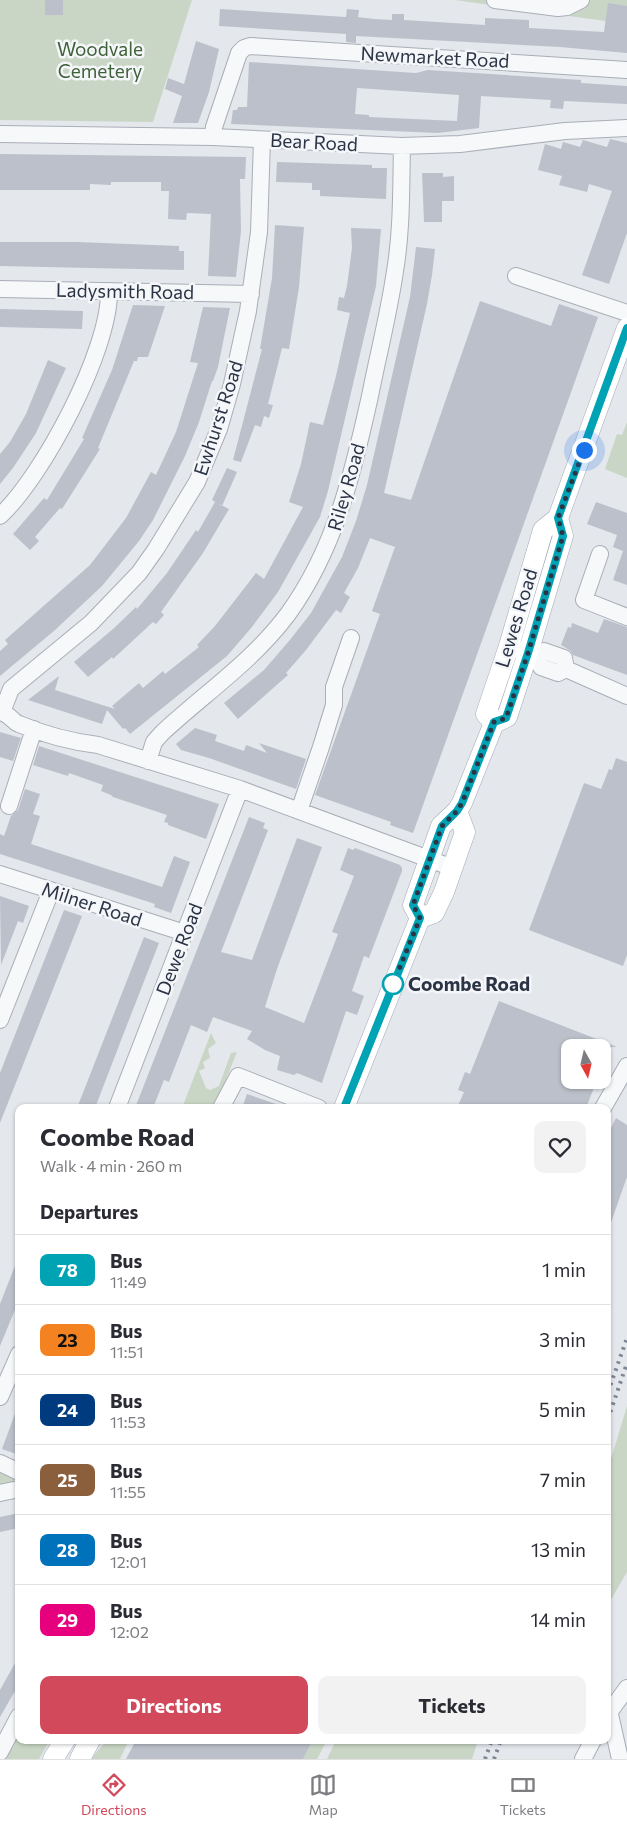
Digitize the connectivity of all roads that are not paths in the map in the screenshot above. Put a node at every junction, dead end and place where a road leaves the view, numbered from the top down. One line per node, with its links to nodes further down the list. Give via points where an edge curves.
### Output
1 (495, 0): 2 (street, via 558,8)
2 (581, 0)
3 (627, 70): 6 (street, Newmarket Road, via 255,46 244,48 238,55)
4 (627, 128): 8 (street, Bear Road, via 565,131 460,144)
5 (0, 134): 6 (street, Bear Road)
6 (213, 137): 7 (street, Bear Road)
7 (262, 140): 8 (street, Bear Road); 12 (street, Ewhurst Road, via 259,232)
8 (402, 146): 26 (street, Riley Road, via 396,270 356,458 329,544 273,633 237,670 162,733 154,742)
9 (516, 276): 13 (street)
10 (0, 289): 11 (street, Ladysmith Road)
11 (109, 291): 12 (street, Ladysmith Road); 15 (street, via 108,310 98,345 75,402 38,469)
12 (251, 294): 23 (street, Ewhurst Road, via 232,384 192,492 139,573 91,623 11,690)
13 (627, 313)
14 (627, 328): 16 (main road, Lewes Road)
15 (0, 516)
16 (558, 518): 20 (main road, Lewes Road, via 543,530); 21 (main road, Lewes Road, via 563,536)
17 (600, 554): 18 (street, via 584,600)
18 (627, 617)
19 (351, 638): 29 (street, via 334,687 334,706)
20 (509, 646): 21 (street); 24 (main road, Lewes Road, via 486,714)
21 (532, 655): 22 (street, via 541,667 558,673 566,669); 24 (main road, Lewes Road, via 506,718)
22 (627, 696)
23 (1, 712): 25 (street, via 9,714 16,723)
24 (494, 722): 30 (main road, Lewes Road)
25 (34, 729): 26 (street); 28 (street)
26 (148, 761): 27 (street)
27 (240, 789): 29 (street); 36 (street, Dewe Road)
28 (10, 806)
29 (299, 811): 31 (street)
30 (457, 811): 31 (main road, Lewes Road, via 442,826); 32 (main road, via 464,832)
31 (429, 859): 32 (street); 35 (main road, Lewes Road, via 413,905)
32 (453, 868): 35 (main road, via 434,913)
33 (0, 874): 34 (street, Milner Road)
34 (51, 891): 36 (street, Milner Road); 37 (street)
35 (420, 918): 42 (main road)
36 (185, 933): 39 (street, Dewe Road)
37 (0, 1020)
38 (627, 1066): 43 (street)
39 (119, 1104)
40 (223, 1104): 41 (street, via 238,1076)
41 (308, 1104)
42 (346, 1104)
43 (605, 1104)
44 (15, 1363): 45 (street)
45 (0, 1397)
46 (0, 1463): 47 (street)
47 (15, 1470)
48 (15, 1490): 49 (street)
49 (0, 1493)
50 (627, 1688): 51 (street)
51 (611, 1708)
52 (15, 1724): 57 (street)
53 (611, 1724): 61 (street)
54 (62, 1744): 58 (main road)
55 (88, 1744): 59 (main road)
56 (591, 1744): 60 (street)
57 (0, 1752)
58 (53, 1759)
59 (80, 1759)
60 (583, 1759)
61 (620, 1759)

